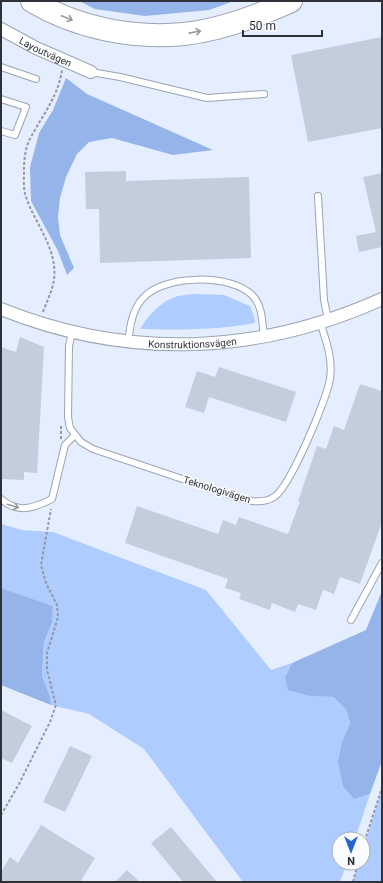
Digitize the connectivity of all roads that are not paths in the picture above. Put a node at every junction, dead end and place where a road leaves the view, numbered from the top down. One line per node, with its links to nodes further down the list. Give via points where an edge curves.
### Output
1 (32, 1): 2 (highway, one-way to 2, via 72,20 127,33 158,36 216,28)
2 (291, 1)
3 (1, 29): 5 (street, Layoutvägen, via 36,48)
4 (1, 67): 6 (lane)
5 (91, 72): 7 (lane, via 207,98)
6 (36, 79)
7 (264, 94)
8 (1, 98): 9 (lane, via 26,107 15,136)
9 (1, 131)
10 (318, 196): 13 (lane, Teknologivägen)
11 (382, 299): 13 (street, Konstruktionsvägen)
12 (1, 309): 14 (street, Konstruktionsvägen, via 41,317)
13 (324, 321): 15 (street, Konstruktionsvägen); 17 (lane, Teknologivägen, via 330,351 330,379 319,412 293,470 274,497 263,501 249,501 94,449 81,442)
14 (72, 332): 16 (street, Konstruktionsvägen); 17 (lane, via 69,346 68,417 70,428)
15 (264, 337): 16 (street, Konstruktionsvägen, via 199,345); 16 (lane, via 260,307 253,296 240,286 222,281 178,281 157,288 134,308)
16 (128, 342)
17 (75, 435): 18 (lane, one-way to 17, via 8,505 27,508 39,506 52,499 65,445)
18 (1, 499)
19 (382, 563): 20 (lane)
20 (351, 620)

